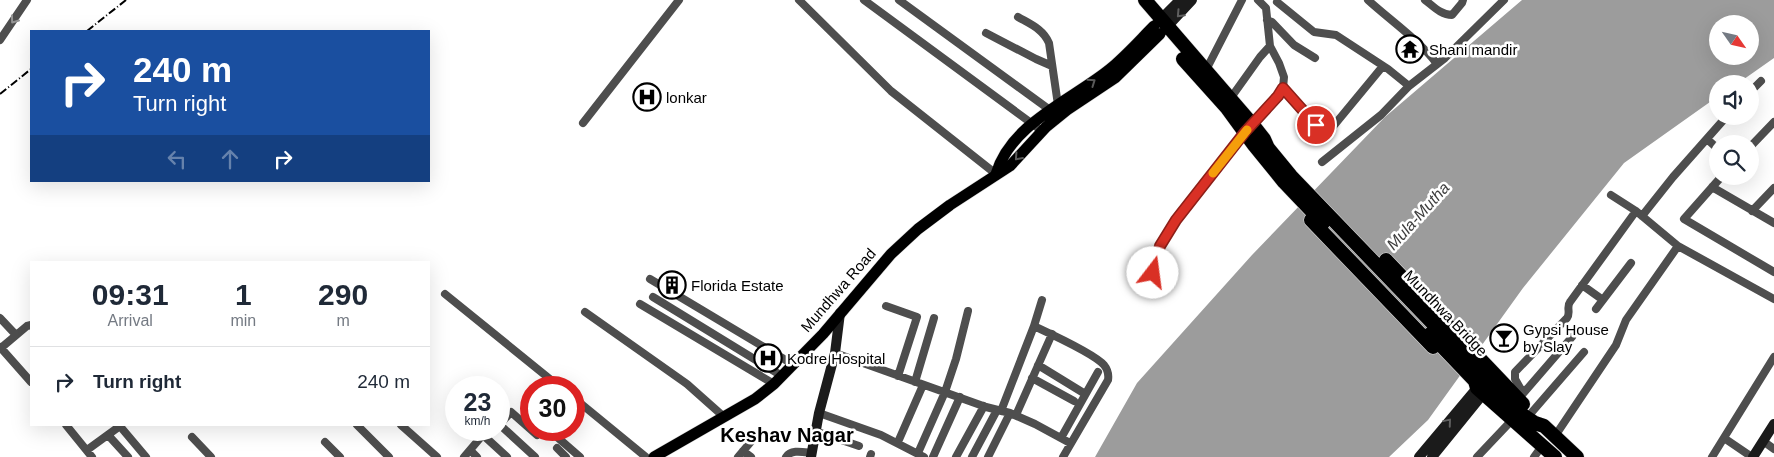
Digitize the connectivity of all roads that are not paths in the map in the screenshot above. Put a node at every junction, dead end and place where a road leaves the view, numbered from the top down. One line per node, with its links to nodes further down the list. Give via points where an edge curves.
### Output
1 (27, 0): 23 (street, one-way to 23)
2 (679, 0): 35 (street)
3 (799, 0): 43 (street, via 891,91)
4 (864, 0): 36 (street)
5 (899, 0): 33 (street)
6 (1134, 0): 21 (highway)
7 (1145, 0): 21 (highway)
8 (1180, 0): 21 (street, Mundhwa Road)
9 (1192, 0): 21 (street, one-way to 21)
10 (1242, 0): 29 (street)
11 (1258, 0): 18 (street)
12 (1363, 0): 13 (street)
13 (1368, 0): 26 (street, via 1425,48)
14 (1425, 0): 15 (street, via 1440,12 1452,15)
15 (1462, 0)
16 (1504, 0): 26 (street)
17 (1279, 1): 18 (street); 28 (street, via 1314,32 1336,35)
18 (1266, 8): 20 (street)
19 (1018, 17): 27 (street, via 1046,36)
20 (1267, 20): 24 (street); 25 (street)
21 (1160, 27): 29 (highway); 33 (main road, Mundhwa Road, one-way to 21, via 1110,69); 38 (highway, via 1227,108); 39 (main road, Mundhwa Road, via 1114,78)
22 (986, 33): 27 (street)
23 (0, 40)
24 (1270, 46): 31 (street, via 1284,77); 32 (street)
25 (1315, 58)
26 (1438, 64): 30 (street)
27 (1052, 66): 33 (street)
28 (1383, 66): 30 (street); 31 (street, via 1326,135)
29 (1206, 70): 32 (highway)
30 (1409, 86): 42 (street, via 1381,115)
31 (1283, 88): 38 (street)
32 (1230, 98): 38 (highway)
33 (1054, 107): 36 (main road, Mundhwa Road)
34 (1774, 122): 40 (street)
35 (583, 123)
36 (1032, 124): 39 (street); 43 (main road, Mundhwa Road, via 1000,161)
37 (1719, 125): 41 (street)
38 (1249, 128): 44 (highway, via 1268,148); 56 (street, via 1176,220 1160,246)
39 (1042, 131): 43 (main road, Mundhwa Road, one-way to 43, via 1010,166)
40 (1759, 138)
41 (1707, 139): 49 (street)
42 (1322, 162)
43 (996, 174): 67 (main road, Mundhwa Road, via 918,229)
44 (1289, 179): 89 (highway, Mundhwa Bridge); 89 (highway, via 1463,374 1470,386)
45 (1712, 187): 48 (street); 53 (street, via 1684,219)
46 (1774, 188): 48 (street)
47 (1611, 195): 49 (street)
48 (1752, 211): 50 (street)
49 (1639, 213): 51 (street); 55 (street)
50 (1774, 223)
51 (1678, 246): 61 (street); 115 (street, via 1626,320 1616,345)
52 (1631, 263): 60 (street)
53 (1774, 272)
54 (650, 279): 79 (street)
55 (1582, 285): 60 (street); 92 (street, via 1568,304 1567,318 1515,372)
56 (1148, 286)
57 (445, 294): 82 (street)
58 (653, 297): 85 (street)
59 (1042, 300): 71 (street)
60 (1603, 300): 64 (street)
61 (1774, 300)
62 (640, 304): 85 (street)
63 (886, 306): 83 (street, via 917,317)
64 (1596, 308)
65 (968, 311): 90 (street)
66 (585, 312): 102 (street, via 687,384)
67 (840, 312): 77 (street); 79 (main road, Mundhwa Road)
68 (0, 318): 73 (street)
69 (934, 318): 87 (street)
70 (30, 325): 73 (street)
71 (1034, 326): 72 (street); 97 (street)
72 (1052, 334): 80 (street); 125 (street, via 1100,361 1108,372 1108,380)
73 (16, 335): 75 (street)
74 (1572, 337): 92 (street)
75 (0, 348): 86 (street)
76 (1584, 352): 98 (street)
77 (834, 353): 83 (street); 100 (street)
78 (1774, 357): 118 (street)
79 (794, 365): 85 (main road, Mundhwa Road)
80 (1038, 365): 84 (street); 91 (street)
81 (1098, 372): 117 (street)
82 (546, 376)
83 (898, 376): 87 (street)
84 (1032, 378): 94 (street); 101 (street)
85 (778, 380): 102 (main road, Mundhwa Road, via 755,399)
86 (30, 381)
87 (915, 382): 88 (street)
88 (924, 385): 90 (street); 124 (street)
89 (1489, 388): 92 (highway); 103 (highway); 110 (highway, via 1517,411); 157 (street, one-way to 89); 158 (street)
90 (945, 392): 93 (street); 133 (street)
91 (1082, 392)
92 (1520, 396): 98 (highway)
93 (960, 397): 95 (street); 152 (street)
94 (1074, 401)
95 (984, 406): 97 (street); 153 (street)
96 (585, 407): 148 (street)
97 (999, 410): 101 (street); 154 (street)
98 (1532, 412): 110 (highway)
99 (510, 413): 104 (street)
100 (819, 413): 112 (street); 124 (street)
101 (1013, 414): 117 (street); 155 (street)
102 (723, 416): 149 (main road, Mundhwa Road)
103 (1513, 419): 131 (highway); 159 (street)
104 (520, 420)
105 (1774, 424): 122 (street)
106 (67, 426): 129 (street)
107 (119, 426): 114 (street); 137 (street)
108 (358, 426): 140 (street)
109 (402, 426): 141 (street)
110 (1544, 426): 115 (highway)
111 (760, 431): 132 (street)
112 (815, 431): 126 (street); 134 (street)
113 (510, 434): 145 (street)
114 (108, 435): 129 (street); 136 (street)
115 (1555, 436): 161 (highway)
116 (192, 437): 138 (street)
117 (1061, 438): 125 (street)
118 (1724, 438): 162 (street); 163 (street)
119 (478, 441): 130 (street)
120 (493, 441): 144 (street)
121 (562, 441): 147 (street)
122 (1763, 441): 128 (street); 163 (street)
123 (325, 442): 139 (street)
124 (898, 442): 133 (street)
125 (1070, 443): 156 (street)
126 (859, 446)
127 (557, 448): 146 (street)
128 (1774, 449)
129 (87, 450): 135 (street)
130 (470, 450): 142 (street); 143 (street)
131 (1538, 452): 160 (highway)
132 (740, 454): 150 (street)
133 (915, 454)
134 (811, 455): 151 (street, via 793,452)
135 (92, 457)
136 (128, 457)
137 (146, 457)
138 (211, 457)
139 (340, 457)
140 (389, 457)
141 (436, 457)
142 (464, 457)
143 (478, 457)
144 (507, 457)
145 (535, 457)
146 (566, 457)
147 (580, 457)
148 (646, 457)
149 (654, 457)
150 (751, 457)
151 (786, 457)
152 (933, 457)
153 (956, 457)
154 (972, 457)
155 (988, 457)
156 (1063, 457)
157 (1419, 457)
158 (1432, 457)
159 (1477, 457)
160 (1555, 457)
161 (1576, 457)
162 (1712, 457)
163 (1753, 457)

